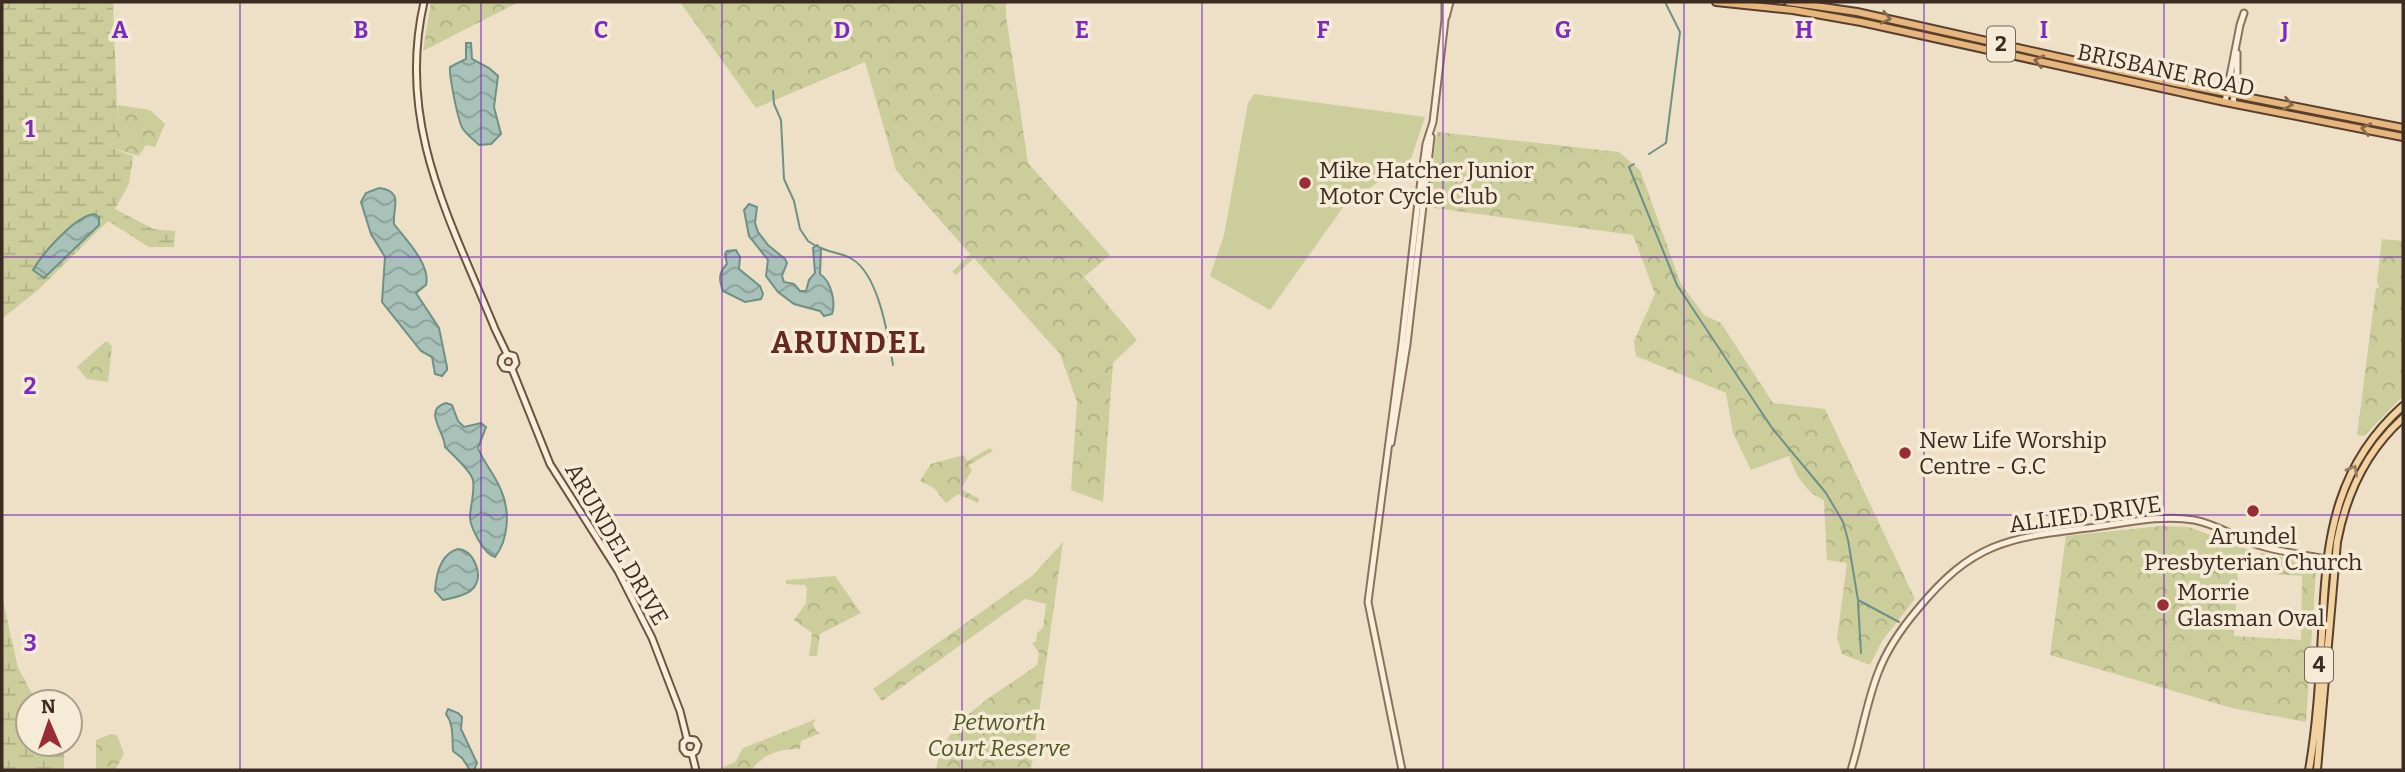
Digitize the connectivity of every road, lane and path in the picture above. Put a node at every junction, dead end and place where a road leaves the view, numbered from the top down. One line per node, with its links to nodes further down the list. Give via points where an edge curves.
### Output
1 (424, 2): 11 (street, via 416,75 426,156)
2 (1448, 2): 19 (street, via 1368,602)
3 (1716, 2): 7 (highway, BRISBANE ROAD / 2, one-way to 3, via 1853,20)
4 (1788, 2): 6 (highway, BRISBANE ROAD / 2, one-way to 6, via 1868,15)
5 (2244, 13): 6 (street)
6 (2230, 94): 7 (street); 8 (street); 9 (highway, BRISBANE ROAD / 2, one-way to 9)
7 (2225, 102): 8 (highway, BRISBANE ROAD / 2)
8 (2233, 103): 10 (highway, BRISBANE ROAD / 2, one-way to 8)
9 (2403, 128)
10 (2403, 137)
11 (507, 354): 12 (street, via 516,363); 12 (street, via 501,363)
12 (512, 369): 16 (street, ARUNDEL DRIVE, via 550,464 648,628)
13 (2403, 406): 15 (main road, 4, one-way to 13, via 2335,512 2350,475 2370,443)
14 (2403, 418): 22 (main road, 4, via 2361,472 2339,534)
15 (2326, 559): 20 (street, ALLIED DRIVE, via 2257,545 2187,519 2045,533 1987,548 1946,576 1888,650); 21 (main road, 4)
16 (687, 739): 17 (street, via 683,749); 17 (street, via 698,745)
17 (692, 754): 18 (street)
18 (696, 770)
19 (1402, 770)
20 (1851, 770)
21 (2309, 770)
22 (2317, 770)

